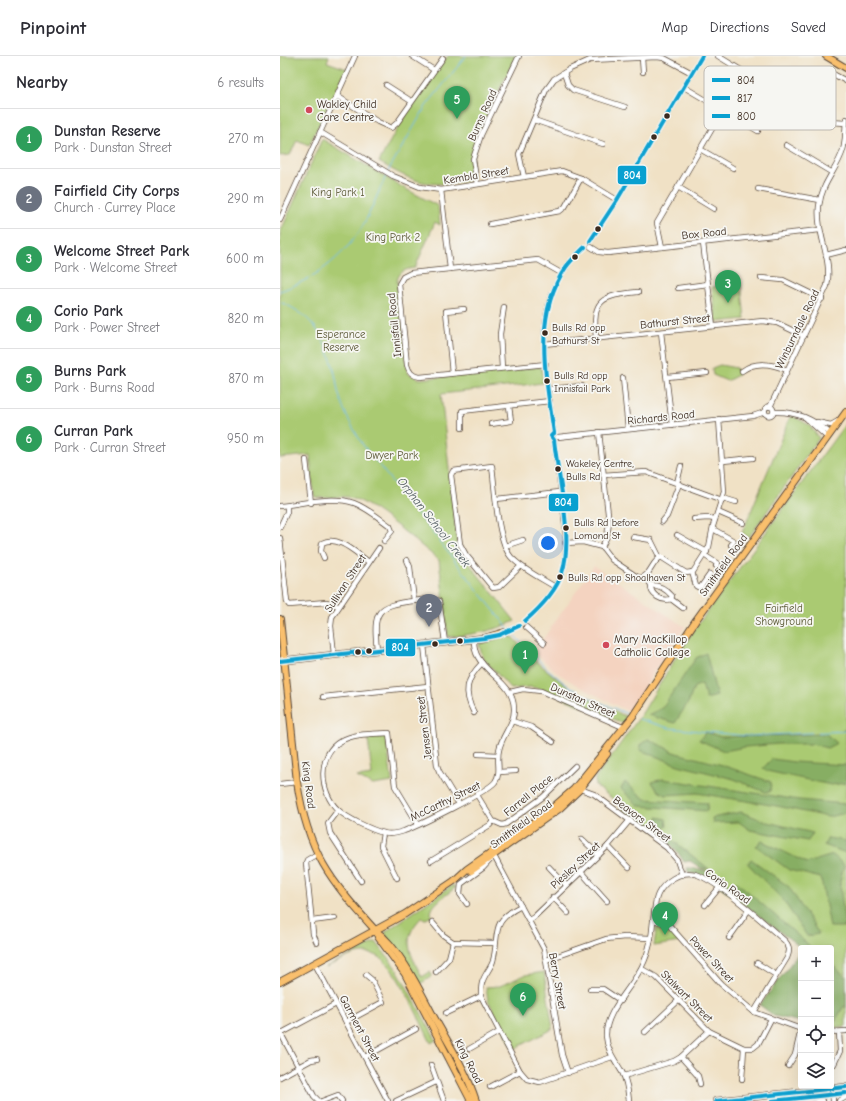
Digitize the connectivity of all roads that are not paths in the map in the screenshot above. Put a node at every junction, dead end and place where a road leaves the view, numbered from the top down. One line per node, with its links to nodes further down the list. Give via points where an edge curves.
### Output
1 (355, 56): 21 (street)
2 (412, 56): 13 (street)
3 (519, 56): 39 (street, Burns Road, via 481,135 473,158)
4 (702, 56): 16 (street)
5 (718, 56): 11 (street)
6 (826, 56): 12 (main road)
7 (657, 57): 10 (street); 16 (street, via 664,58)
8 (443, 58): 13 (street)
9 (616, 58): 10 (street); 15 (street, via 590,60)
10 (642, 58): 14 (street)
11 (734, 66)
12 (846, 68)
13 (434, 70): 23 (street)
14 (643, 72)
15 (564, 73): 24 (street, via 568,85 573,90); 26 (street, via 554,79 546,90)
16 (692, 73): 20 (street)
17 (836, 76): 18 (street)
18 (846, 81)
19 (386, 85): 23 (street)
20 (684, 87): 22 (street); 43 (street)
21 (337, 96): 23 (street, via 391,128); 30 (street)
22 (704, 99)
23 (411, 101)
24 (625, 107)
25 (846, 119): 28 (street, Winburndale Road)
26 (534, 120): 32 (street); 37 (street, via 519,154)
27 (836, 122): 28 (street)
28 (846, 123): 31 (street, Winburndale Road)
29 (711, 130): 34 (street)
30 (320, 132): 41 (street, Kembla Street, via 393,176 420,188); 46 (street)
31 (846, 134): 36 (street, Winburndale Road, via 843,149)
32 (603, 144)
33 (786, 145): 36 (street)
34 (700, 149): 35 (street); 40 (street)
35 (733, 168)
36 (831, 172): 44 (street, Winburndale Road)
37 (524, 177): 38 (street, Kembla Street, via 562,171); 39 (street, Kembla Street)
38 (581, 178): 43 (street, Kembla Street); 47 (street, via 565,207 560,211)
39 (477, 184): 41 (street, Kembla Street)
40 (678, 188): 45 (street); 53 (street, via 658,223)
41 (441, 190): 56 (street)
42 (758, 190): 44 (street)
43 (617, 200): 49 (street)
44 (820, 200): 48 (street, Winburndale Road)
45 (714, 209)
46 (280, 220)
47 (490, 224)
48 (820, 230): 50 (street, Box Road); 55 (street, Winburndale Road)
49 (590, 241): 51 (street, via 586,242); 52 (street)
50 (703, 243): 53 (street, Box Road); 59 (street)
51 (585, 247): 52 (street, Box Road); 57 (street)
52 (591, 247): 53 (street, Box Road, via 599,252 608,253)
53 (662, 247)
54 (846, 250): 55 (street)
55 (826, 256): 62 (street, Winburndale Road, via 828,278)
56 (450, 269): 57 (street, Innisfail Road, via 538,260); 75 (street, Innisfail Road, via 406,274 399,284 408,370 420,377)
57 (561, 273): 69 (street, via 548,301)
58 (760, 278): 62 (street, via 782,280)
59 (708, 284): 60 (street); 65 (street)
60 (678, 288)
61 (638, 292): 68 (street, via 613,295 602,301 594,316)
62 (822, 299): 67 (street, Winburndale Road)
63 (504, 307): 71 (street, via 500,334)
64 (464, 309): 75 (street, via 446,311)
65 (712, 326): 66 (street, Bathurst Street); 67 (street, Bathurst Street, via 770,321)
66 (661, 332): 68 (street, Bathurst Street); 76 (street)
67 (804, 336): 72 (street, Winburndale Road)
68 (596, 338): 69 (street, Bathurst Street)
69 (544, 344): 70 (street)
70 (546, 364): 71 (street, Innisfail Road); 79 (street)
71 (502, 368): 75 (street, Innisfail Road)
72 (787, 370): 73 (street, via 768,364 752,366); 82 (street, Winburndale Road)
73 (742, 371)
74 (707, 373): 76 (street)
75 (452, 374)
76 (666, 377): 91 (street)
77 (623, 378): 93 (street)
78 (582, 386): 79 (street)
79 (549, 390): 80 (street)
80 (550, 401): 81 (street); 96 (street)
81 (509, 406): 90 (street, via 511,421); 92 (street, via 462,411)
82 (770, 407): 83 (street, via 766,408); 84 (street)
83 (765, 412): 84 (street, Richards Road, via 770,416); 87 (street, Richards Road)
84 (774, 412): 86 (street, Richards Road, via 791,412)
85 (846, 412): 88 (main road, Smithfield Road)
86 (806, 418): 89 (street, Richards Road); 95 (street, Richards Road)
87 (718, 420): 91 (street, Richards Road); 99 (street)
88 (840, 420): 89 (street, Richards Road, via 828,425); 95 (main road, Smithfield Road)
89 (813, 421): 95 (street, Richards Road)
90 (491, 424)
91 (672, 425): 93 (street, Richards Road)
92 (462, 428)
93 (628, 429): 94 (street, Richards Road)
94 (599, 432): 96 (street, Richards Road); 101 (street)
95 (829, 435): 161 (main road, Smithfield Road, via 696,620)
96 (555, 437): 103 (street)
97 (752, 458): 99 (street)
98 (306, 460): 107 (street)
99 (723, 461): 105 (street)
100 (681, 466): 102 (street)
101 (603, 475): 102 (street, via 642,471); 125 (street, via 609,526)
102 (678, 483): 105 (street); 113 (street, via 667,516)
103 (560, 492): 104 (street); 123 (street)
104 (496, 499): 124 (street); 132 (street, via 492,466 453,472 451,475 458,538 466,555 494,588 499,587)
105 (722, 499): 106 (street); 110 (street)
106 (736, 502)
107 (311, 503): 109 (street); 121 (street, via 339,500 363,507 391,528 392,531)
108 (280, 506): 109 (street)
109 (287, 506): 115 (street)
110 (718, 512): 112 (street); 114 (street)
111 (694, 519): 112 (street)
112 (716, 519): 116 (street)
113 (662, 522)
114 (743, 523)
115 (280, 527)
116 (713, 529): 122 (street); 127 (street)
117 (677, 535): 127 (street)
118 (633, 537): 129 (street, via 647,538)
119 (280, 538): 141 (street, via 289,605 327,602)
120 (523, 540): 124 (street)
121 (384, 541)
122 (734, 541)
123 (565, 543): 125 (street, via 583,542); 138 (street, via 565,563)
124 (505, 546): 132 (street)
125 (602, 547): 136 (street, via 612,560 637,577)
126 (379, 548): 131 (street, Sullivan Street)
127 (706, 554): 133 (street, via 718,564); 134 (street)
128 (324, 558): 131 (street, via 321,551 322,543 336,541)
129 (660, 558): 134 (street, via 686,573); 136 (street)
130 (407, 560): 140 (street)
131 (369, 562): 141 (street, Sullivan Street)
132 (521, 566): 138 (street)
133 (716, 566)
134 (692, 572): 135 (street, via 696,586 700,588)
135 (710, 574)
136 (646, 576): 137 (street)
137 (650, 585): 139 (street, via 654,594 664,600); 139 (street, via 659,586 670,593)
138 (555, 587): 144 (street, via 539,609)
139 (671, 600): 142 (street)
140 (414, 601): 149 (street, via 439,601); 152 (street, via 390,604 381,611 374,625)
141 (338, 606): 153 (street, Sullivan Street, via 332,617 331,626)
142 (683, 608)
143 (280, 619): 154 (main road, King Road)
144 (525, 621): 145 (street, via 520,621); 146 (street)
145 (519, 626): 146 (street); 147 (street)
146 (526, 627): 150 (street)
147 (505, 632): 148 (main road)
148 (474, 640): 149 (main road); 155 (street, via 476,654)
149 (445, 642): 151 (main road)
150 (544, 643)
151 (424, 645): 152 (main road); 156 (street, Jensen Street)
152 (377, 649): 153 (main road)
153 (334, 654): 154 (main road)
154 (282, 660): 170 (main road, King Road)
155 (482, 663): 157 (street); 159 (street, via 468,682 470,705)
156 (428, 686): 158 (street); 174 (street, Jensen Street, via 437,765)
157 (510, 692): 160 (street, via 514,706); 161 (street, Dunstan Street, via 529,688 541,691)
158 (323, 697)
159 (474, 713)
160 (512, 721): 163 (street, via 531,727); 165 (street, via 501,742)
161 (625, 728): 162 (main road, Smithfield Road)
162 (620, 734): 166 (main road, Smithfield Road); 172 (main road, Smithfield Road)
163 (553, 742)
164 (478, 754): 165 (street)
165 (498, 755): 169 (street)
166 (596, 762): 172 (main road); 176 (main road, Smithfield Road, via 574,789)
167 (575, 766): 178 (street, Farrell Place, via 543,797 511,822 502,824)
168 (516, 770): 169 (street)
169 (499, 772): 173 (street, McCarthy Street, via 489,789)
170 (297, 782): 171 (street); 184 (main road, King Road, via 305,824)
171 (280, 784)
172 (580, 789): 176 (main road); 177 (street, Beavors Street, via 594,794); 186 (main road, Smithfield Road, via 552,815)
173 (477, 795): 174 (street, McCarthy Street); 178 (street, Farrell Place)
174 (459, 804): 179 (street, McCarthy Street)
175 (338, 810): 179 (street, via 328,796 323,774 333,747 347,738 389,733 395,786); 180 (street, via 347,817); 194 (street, via 328,823 330,833)
176 (544, 815): 181 (main road, Smithfield Road)
177 (630, 820): 183 (street, Piesley Street); 192 (street, Beavors Street, via 672,852)
178 (493, 821): 187 (street)
179 (418, 824): 180 (street, McCarthy Street, via 395,833)
180 (383, 833): 193 (street, via 381,846)
181 (516, 834): 186 (main road, via 495,852); 190 (main road, Smithfield Road)
182 (582, 839): 185 (street)
183 (608, 846): 185 (street, Piesley Street); 189 (street)
184 (317, 854): 208 (street, via 306,863); 210 (main road, King Road, via 336,886)
185 (599, 855): 191 (street, Piesley Street)
186 (494, 856): 190 (main road); 195 (main road, Smithfield Road); 202 (street, Berry Street)
187 (431, 861)
188 (549, 867): 196 (street)
189 (629, 868)
190 (465, 871): 195 (main road, Smithfield Road)
191 (581, 872): 196 (street, Piesley Street); 199 (street)
192 (682, 875): 197 (street, Corio Road, via 696,874); 207 (street, via 673,878 660,890)
193 (397, 878)
194 (361, 881)
195 (459, 881): 200 (street, via 460,894); 210 (main road, Smithfield Road)
196 (566, 885): 198 (street, Piesley Street)
197 (718, 888): 201 (street); 203 (street, Corio Road)
198 (554, 897): 204 (street); 206 (street, Piesley Street)
199 (607, 901)
200 (467, 904)
201 (705, 905)
202 (521, 906): 206 (street, Berry Street); 215 (street, via 507,914 501,922)
203 (748, 911): 212 (street); 222 (street, Corio Road, via 789,946 789,952)
204 (568, 913)
205 (335, 918): 208 (street)
206 (529, 920): 216 (street, Berry Street, via 542,945)
207 (654, 920): 211 (street); 229 (street, Power Street, via 669,925 721,984)
208 (312, 921): 214 (street)
209 (432, 922): 213 (street)
210 (376, 931): 218 (main road, Smithfield Road); 272 (main road, King Road, via 405,974); 273 (main road, King Road, via 408,968 467,1077)
211 (651, 938): 216 (street, via 606,939); 219 (street)
212 (729, 938)
213 (453, 942): 215 (street); 220 (street, via 449,958)
214 (317, 943)
215 (495, 943): 225 (street, via 493,961 482,983)
216 (546, 960): 254 (street, Berry Street, via 562,1055)
217 (757, 963): 222 (street)
218 (315, 964): 223 (main road, Smithfield Road); 228 (street, Garment Street)
219 (642, 969): 226 (street, Stalwart Street, via 656,977); 227 (street)
220 (436, 972)
221 (366, 975): 232 (street, via 372,980 383,1002)
222 (776, 975): 229 (street, Corio Road)
223 (280, 982)
224 (590, 990): 227 (street, via 603,989)
225 (481, 996): 230 (street); 237 (street)
226 (679, 1000): 235 (street, Stalwart Street); 238 (street)
227 (621, 1001): 246 (street, via 611,1014 606,1029 606,1041)
228 (336, 1004): 232 (street, Garment Street); 241 (street)
229 (754, 1012): 231 (street, Power Street)
230 (446, 1013)
231 (771, 1019): 233 (street, Power Street); 244 (street, via 758,1044 753,1048)
232 (346, 1022): 245 (street, Garment Street)
233 (798, 1028)
234 (416, 1029): 245 (street)
235 (709, 1031): 244 (street, Stalwart Street); 247 (street)
236 (846, 1031): 240 (street)
237 (499, 1032): 243 (street); 253 (street)
238 (645, 1032)
239 (834, 1032): 240 (street)
240 (838, 1032): 249 (street, via 840,1051)
241 (280, 1034): 252 (street)
242 (798, 1042): 251 (street, via 795,1055)
243 (469, 1048)
244 (744, 1048): 257 (street)
245 (365, 1057): 269 (street, Garment Street)
246 (612, 1057): 254 (street); 255 (street)
247 (681, 1057): 255 (street); 259 (street, via 698,1076)
248 (318, 1059): 252 (street)
249 (834, 1064)
250 (430, 1065): 258 (street)
251 (788, 1066)
252 (298, 1067): 256 (street); 266 (street)
253 (520, 1071): 254 (street, via 527,1079 536,1082); 260 (street)
254 (568, 1073)
255 (624, 1076): 274 (street)
256 (280, 1077)
257 (742, 1079)
258 (436, 1082): 270 (street); 271 (street)
259 (700, 1084)
260 (490, 1087)
261 (846, 1087): 262 (main road)
262 (834, 1088)
263 (823, 1089): 275 (main road)
264 (832, 1089): 278 (street)
265 (846, 1097): 279 (street)
266 (319, 1101)
267 (322, 1101): 268 (street, via 338,1095)
268 (342, 1101)
269 (388, 1101)
270 (396, 1101)
271 (444, 1101)
272 (471, 1101)
273 (476, 1101)
274 (629, 1101)
275 (716, 1101)
276 (791, 1101): 277 (street)
277 (822, 1101)
278 (833, 1101)
279 (839, 1101)

